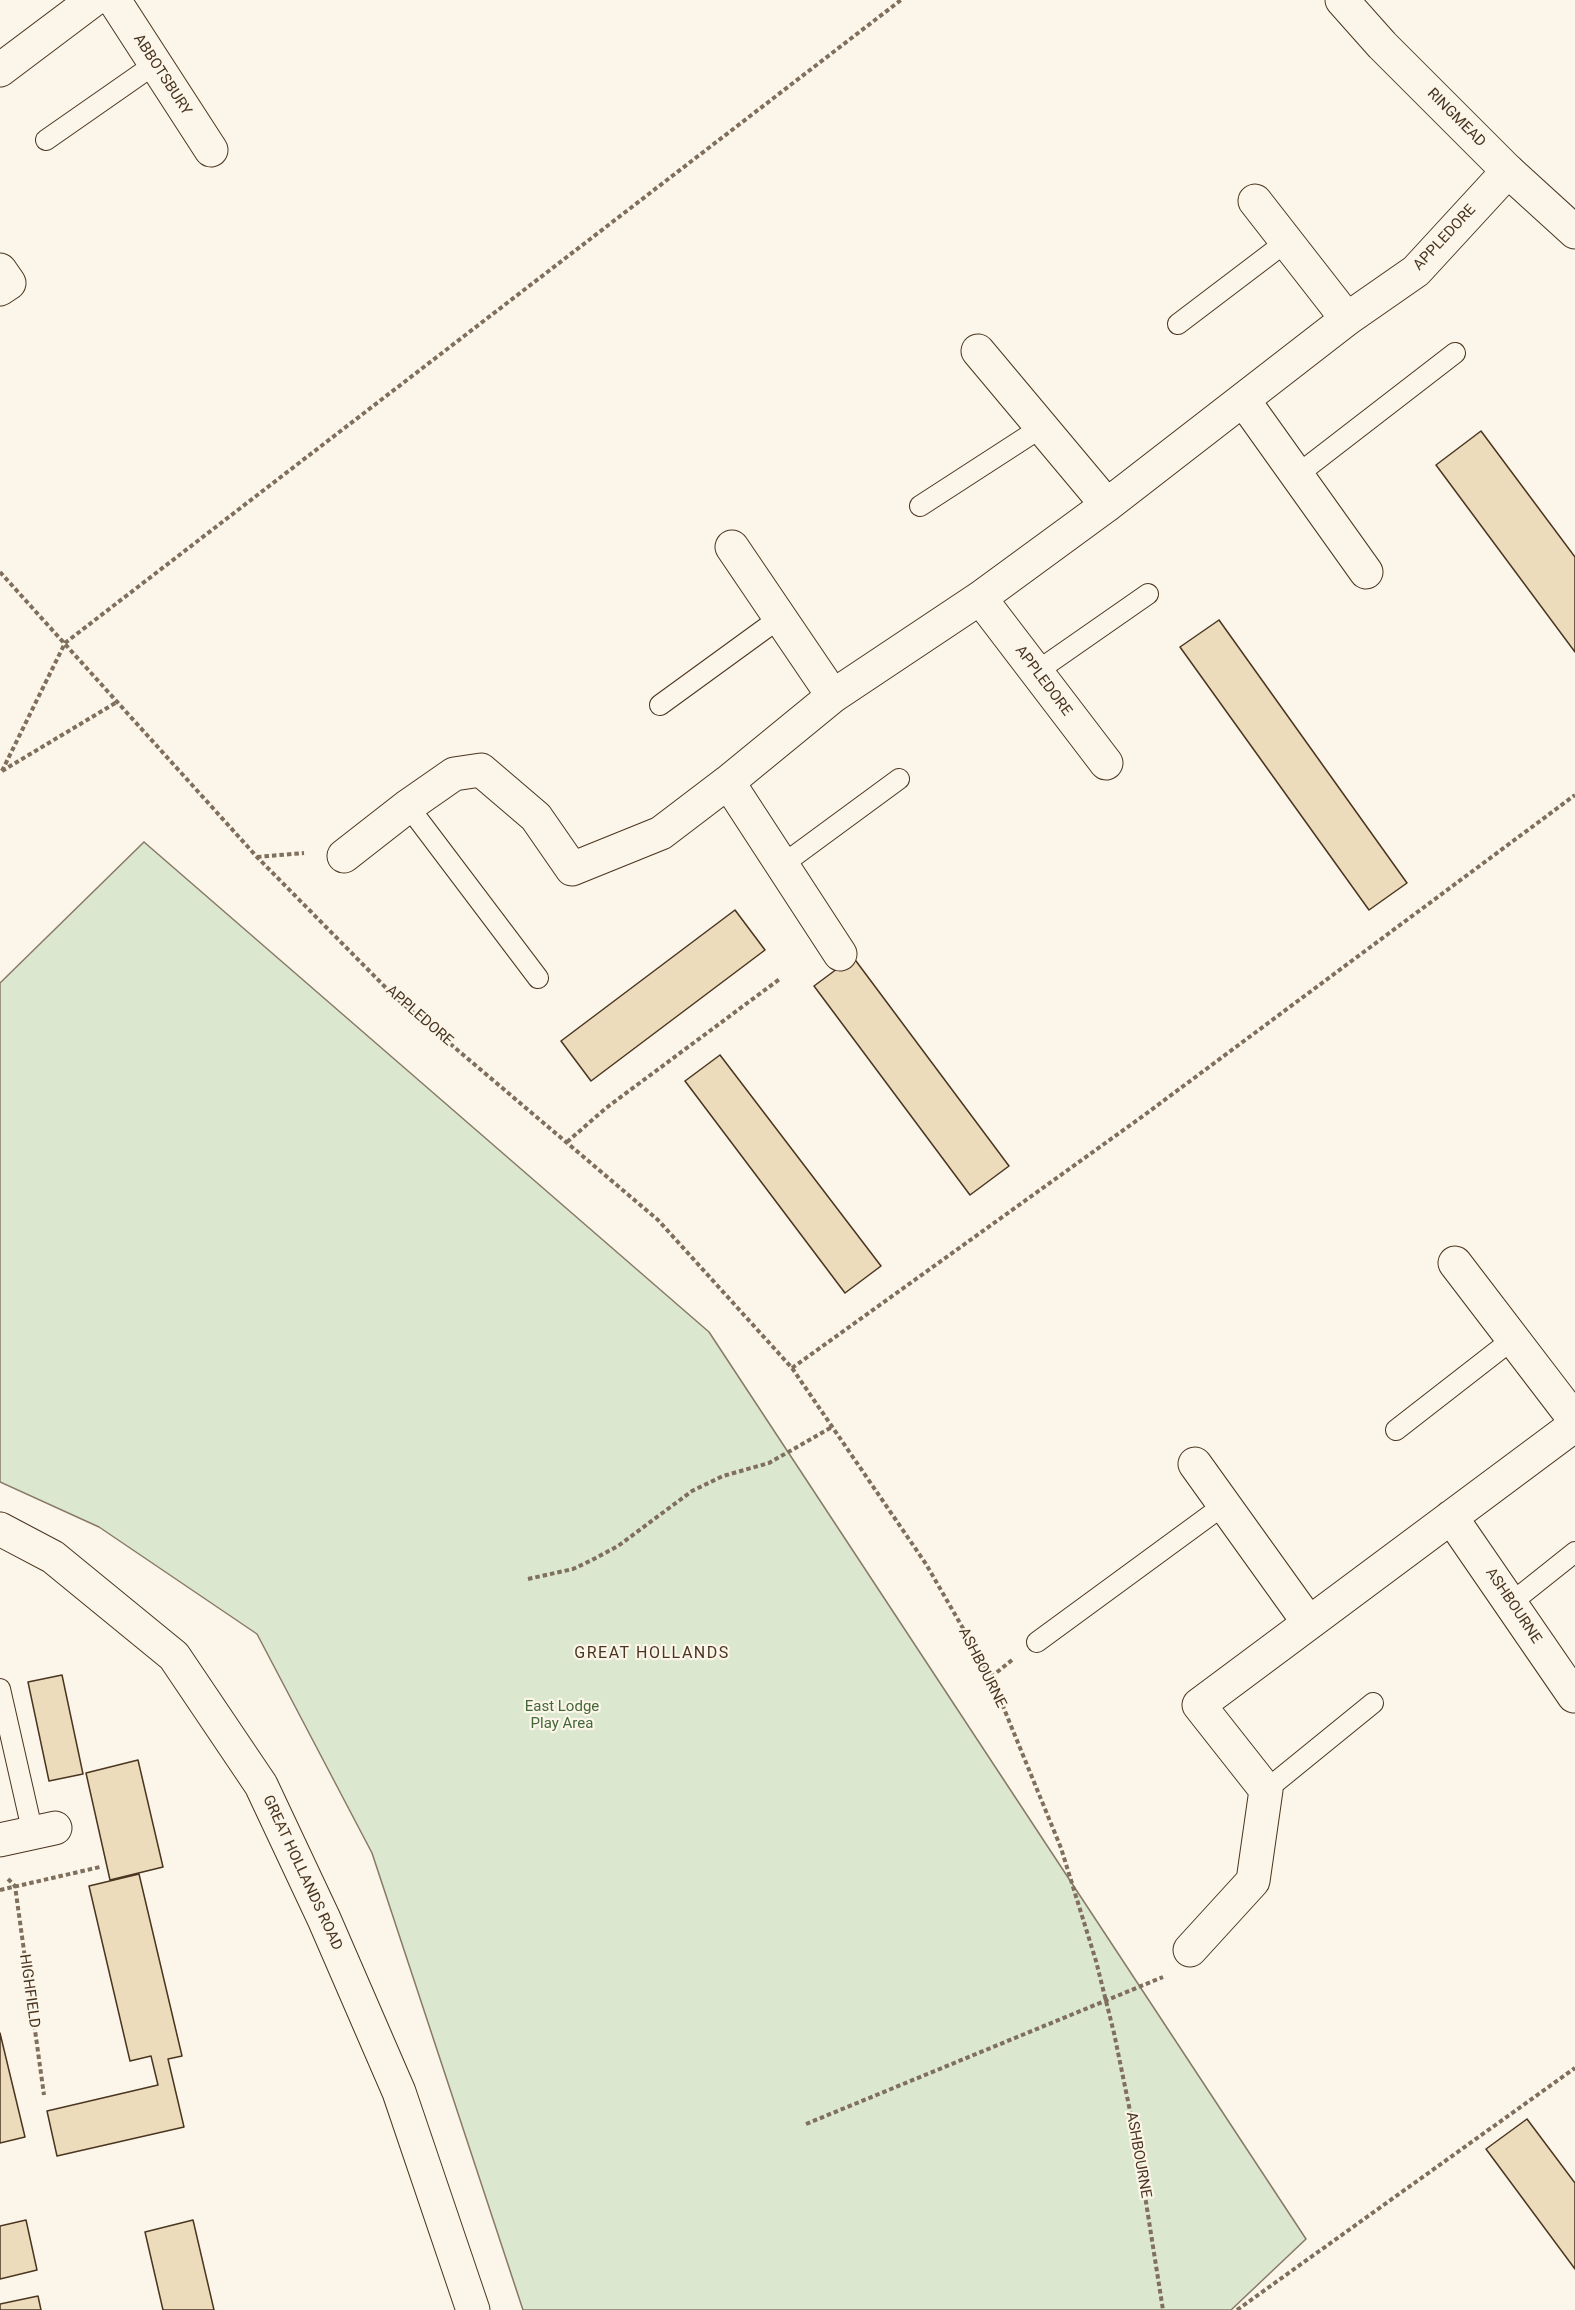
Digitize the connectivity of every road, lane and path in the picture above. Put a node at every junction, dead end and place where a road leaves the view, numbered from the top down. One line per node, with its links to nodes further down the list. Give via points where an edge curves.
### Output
1 (93, 0): 6 (street)
2 (114, 0): 5 (street, ABBOTSBURY)
3 (901, 0): 30 (path)
4 (1342, 0): 9 (street, RINGMEAD)
5 (155, 64): 7 (lane); 8 (street, ABBOTSBURY)
6 (0, 70)
7 (46, 141)
8 (211, 150)
9 (1508, 171): 11 (street, RINGMEAD); 15 (street, APPLEDORE, via 1416,271)
10 (1255, 201): 12 (street)
11 (1575, 232)
12 (1286, 242): 15 (street); 16 (lane)
13 (0, 270): 14 (street, via 9,283)
14 (0, 289)
15 (1347, 319): 19 (street, APPLEDORE)
16 (1178, 324)
17 (978, 351): 20 (street)
18 (1455, 353): 21 (lane)
19 (1244, 401): 21 (street); 22 (street, APPLEDORE)
20 (1042, 427): 22 (street); 23 (lane)
21 (1297, 475): 26 (street)
22 (1107, 505): 28 (street, APPLEDORE)
23 (920, 506)
24 (732, 547): 29 (street)
25 (0, 572): 30 (path, APPLEDORE)
26 (1366, 572)
27 (1148, 594): 31 (lane)
28 (980, 598): 31 (street, APPLEDORE); 32 (street, APPLEDORE)
29 (781, 617): 32 (street); 34 (lane)
30 (65, 643): 33 (path, APPLEDORE); 36 (path)
31 (1036, 672): 35 (street, APPLEDORE)
32 (834, 696): 38 (street, APPLEDORE)
33 (117, 702): 36 (path); 42 (path, APPLEDORE)
34 (660, 705)
35 (1106, 763)
36 (1, 771)
37 (899, 779): 43 (lane)
38 (728, 782): 40 (street, APPLEDORE, via 661,833 572,869 536,817 481,770 454,774); 43 (street)
39 (1575, 795): 50 (path, via 1143,1116)
40 (408, 806): 41 (street, APPLEDORE); 45 (lane)
41 (344, 856): 42 (path, via 313,853)
42 (256, 857): 47 (path, APPLEDORE, via 395,997)
43 (782, 865): 44 (street)
44 (840, 954)
45 (538, 978)
46 (781, 978): 47 (path, via 606,1108)
47 (567, 1142): 50 (path, APPLEDORE, via 657,1220)
48 (1455, 1263): 49 (street)
49 (1513, 1339): 51 (street); 54 (lane)
50 (792, 1368): 53 (path, ASHBOURNE)
51 (1575, 1420)
52 (1575, 1425): 57 (street)
53 (832, 1427): 60 (path, via 769,1463 723,1476 692,1491 618,1546 592,1560 573,1569); 74 (path, ASHBOURNE, via 926,1564 991,1677 1061,1848)
54 (1396, 1430)
55 (1195, 1464): 56 (street)
56 (1224, 1505): 62 (street); 63 (lane)
57 (1451, 1517): 61 (street, ASHBOURNE); 62 (street)
58 (0, 1529): 78 (street, GREAT HOLLANDS ROAD, via 53,1557 174,1656 261,1785 399,2092)
59 (1575, 1552): 61 (lane)
60 (528, 1579)
61 (1511, 1603): 65 (street, ASHBOURNE)
62 (1309, 1623): 67 (street, via 1199,1705)
63 (1036, 1642)
64 (0, 1689): 68 (lane)
65 (1574, 1696)
66 (1373, 1703): 67 (lane)
67 (1266, 1790): 73 (street, via 1253,1881)
68 (44, 1831): 69 (street)
69 (0, 1840)
70 (100, 1867): 71 (path)
71 (15, 1886): 72 (path); 76 (path, HIGHFIELD)
72 (0, 1890)
73 (1190, 1950): 74 (path, via 1163,1977)
74 (1105, 2001): 77 (path); 79 (path, ASHBOURNE, via 1137,2145)
75 (1575, 2068): 80 (path)
76 (44, 2095)
77 (806, 2124)
78 (473, 2310)
79 (1163, 2310)
80 (1237, 2310)

